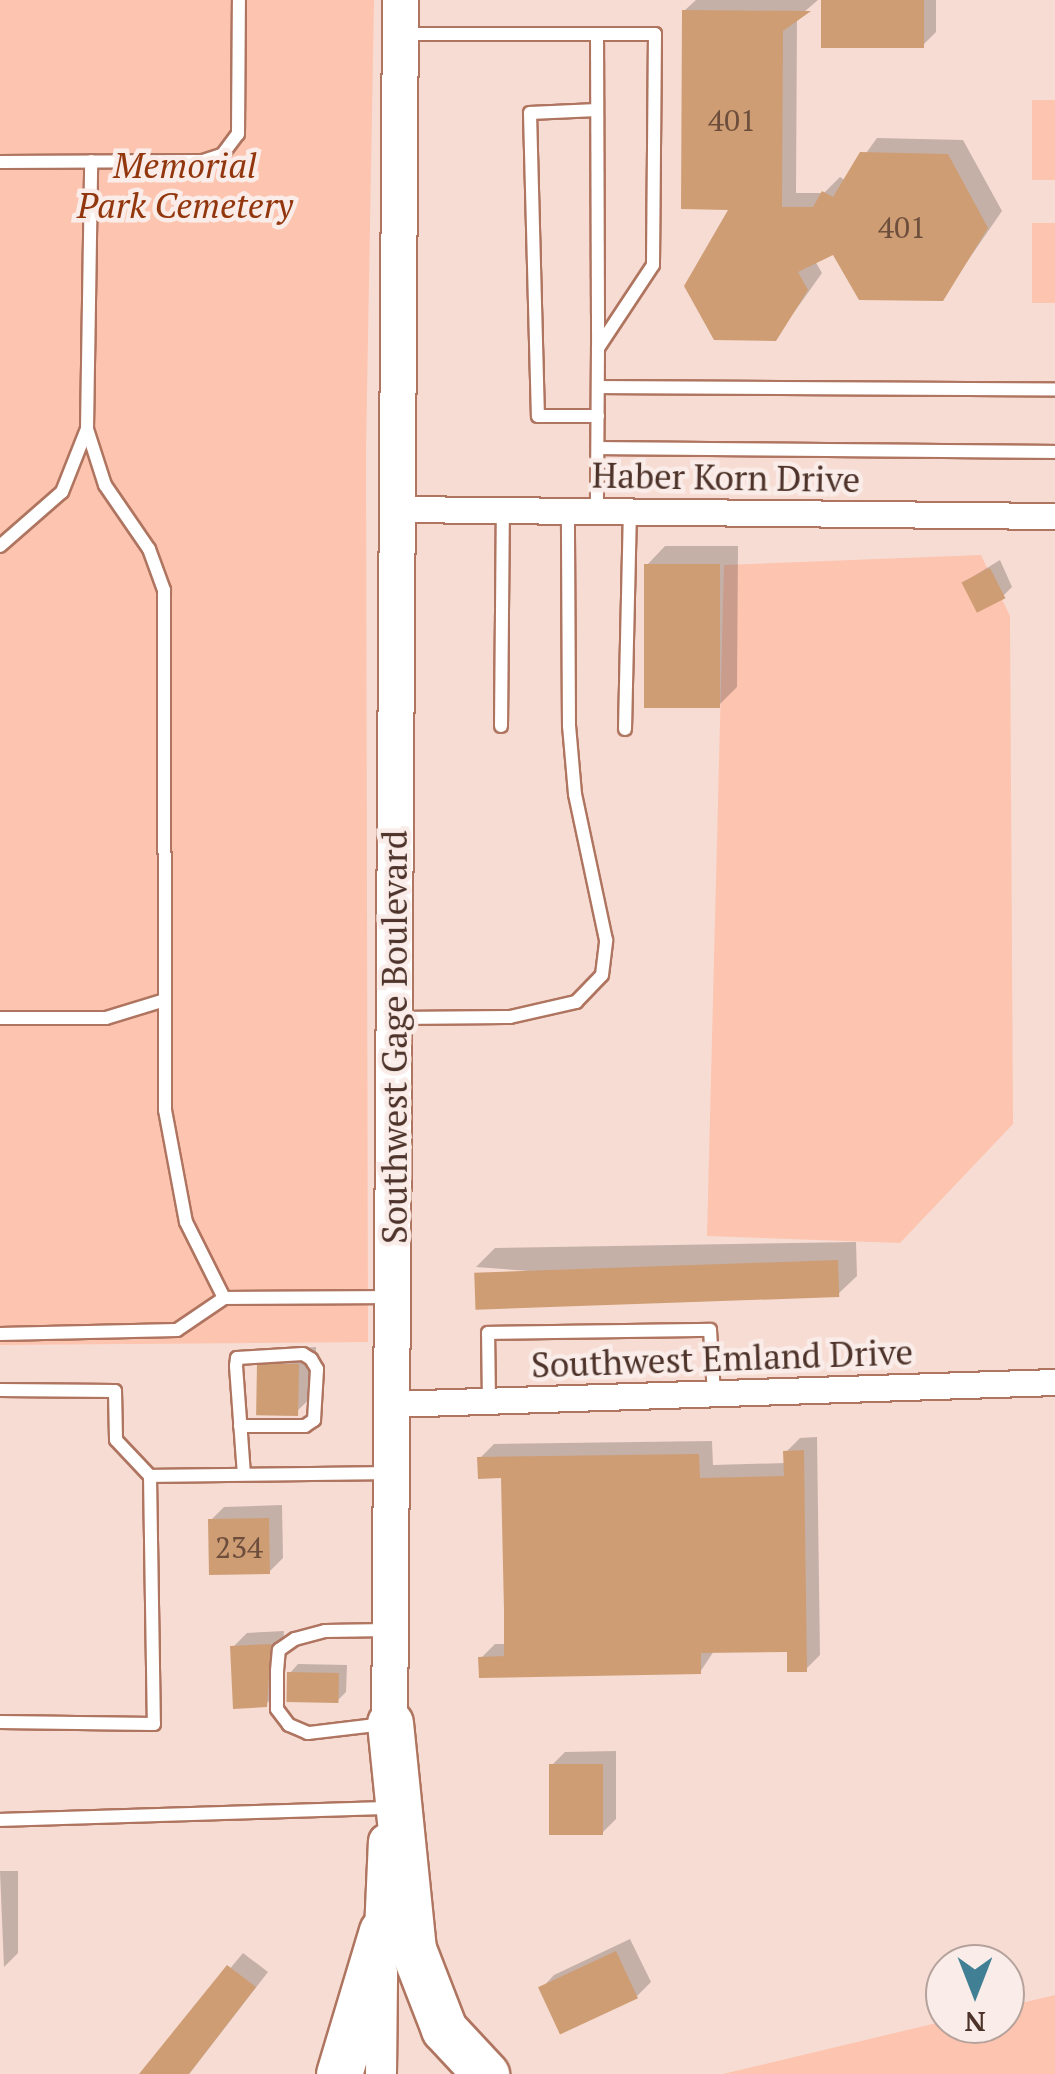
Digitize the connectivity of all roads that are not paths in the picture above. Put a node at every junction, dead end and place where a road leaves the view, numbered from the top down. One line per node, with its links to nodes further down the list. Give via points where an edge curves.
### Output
1 (239, 0): 5 (lane, via 238,134 232,147 203,161)
2 (400, 17): 3 (lane); 15 (main road, Southwest Gage Boulevard)
3 (597, 34): 4 (lane); 7 (lane, via 656,34 653,264)
4 (597, 110): 7 (lane); 10 (lane, via 530,113 538,416)
5 (91, 161): 6 (lane); 11 (lane)
6 (0, 162)
7 (598, 348): 8 (lane)
8 (598, 387): 9 (lane); 10 (lane)
9 (1055, 389)
10 (598, 416): 12 (lane)
11 (86, 429): 21 (lane, via 62,492); 24 (lane, via 105,485 149,550 164,590)
12 (598, 448): 13 (lane); 18 (lane)
13 (1055, 452)
14 (1055, 500): 20 (lane)
15 (397, 509): 16 (street, Haber Korn Drive); 26 (main road, Southwest Gage Boulevard)
16 (503, 509): 17 (street, Haber Korn Drive); 22 (lane)
17 (568, 509): 18 (street, Haber Korn Drive); 26 (lane, via 570,726 575,794 606,940 602,975 576,1002 510,1016)
18 (597, 510): 19 (street, Haber Korn Drive)
19 (630, 510): 20 (street, Haber Korn Drive); 23 (lane)
20 (1055, 516)
21 (0, 546)
22 (500, 726)
23 (625, 729)
24 (162, 1001): 25 (lane, via 106,1018); 28 (lane, via 172,1164 186,1222)
25 (0, 1018)
26 (394, 1018): 27 (main road, Southwest Gage Boulevard)
27 (392, 1297): 28 (lane); 34 (main road, Southwest Gage Boulevard)
28 (224, 1298): 29 (lane, via 176,1330)
29 (0, 1334)
30 (1055, 1382): 32 (street, Southwest Emland Drive)
31 (0, 1390): 38 (lane, via 114,1390 116,1440)
32 (714, 1394): 33 (street, Southwest Emland Drive); 33 (lane, via 710,1330 488,1333)
33 (489, 1401): 34 (street, Southwest Emland Drive)
34 (392, 1404): 36 (main road, Southwest Gage Boulevard)
35 (240, 1426): 35 (lane, via 237,1358 311,1359 317,1369 314,1420 305,1426); 37 (lane)
36 (392, 1473): 37 (lane); 39 (main road, Southwest Gage Boulevard)
37 (244, 1474): 38 (lane)
38 (150, 1476): 40 (lane, via 154,1724)
39 (391, 1630): 41 (main road, Southwest Gage Boulevard); 41 (lane, via 326,1631 279,1650 277,1709 290,1726 308,1733)
40 (0, 1722)
41 (390, 1723): 42 (main road, Southwest Gage Boulevard); 47 (highway, via 413,1949 444,2029)
42 (387, 1808): 43 (lane); 44 (main road, Southwest Gage Boulevard)
43 (0, 1820)
44 (382, 1931): 45 (highway); 46 (street, Southwest Gage Boulevard)
45 (339, 2074)
46 (381, 2074)
47 (486, 2074)

